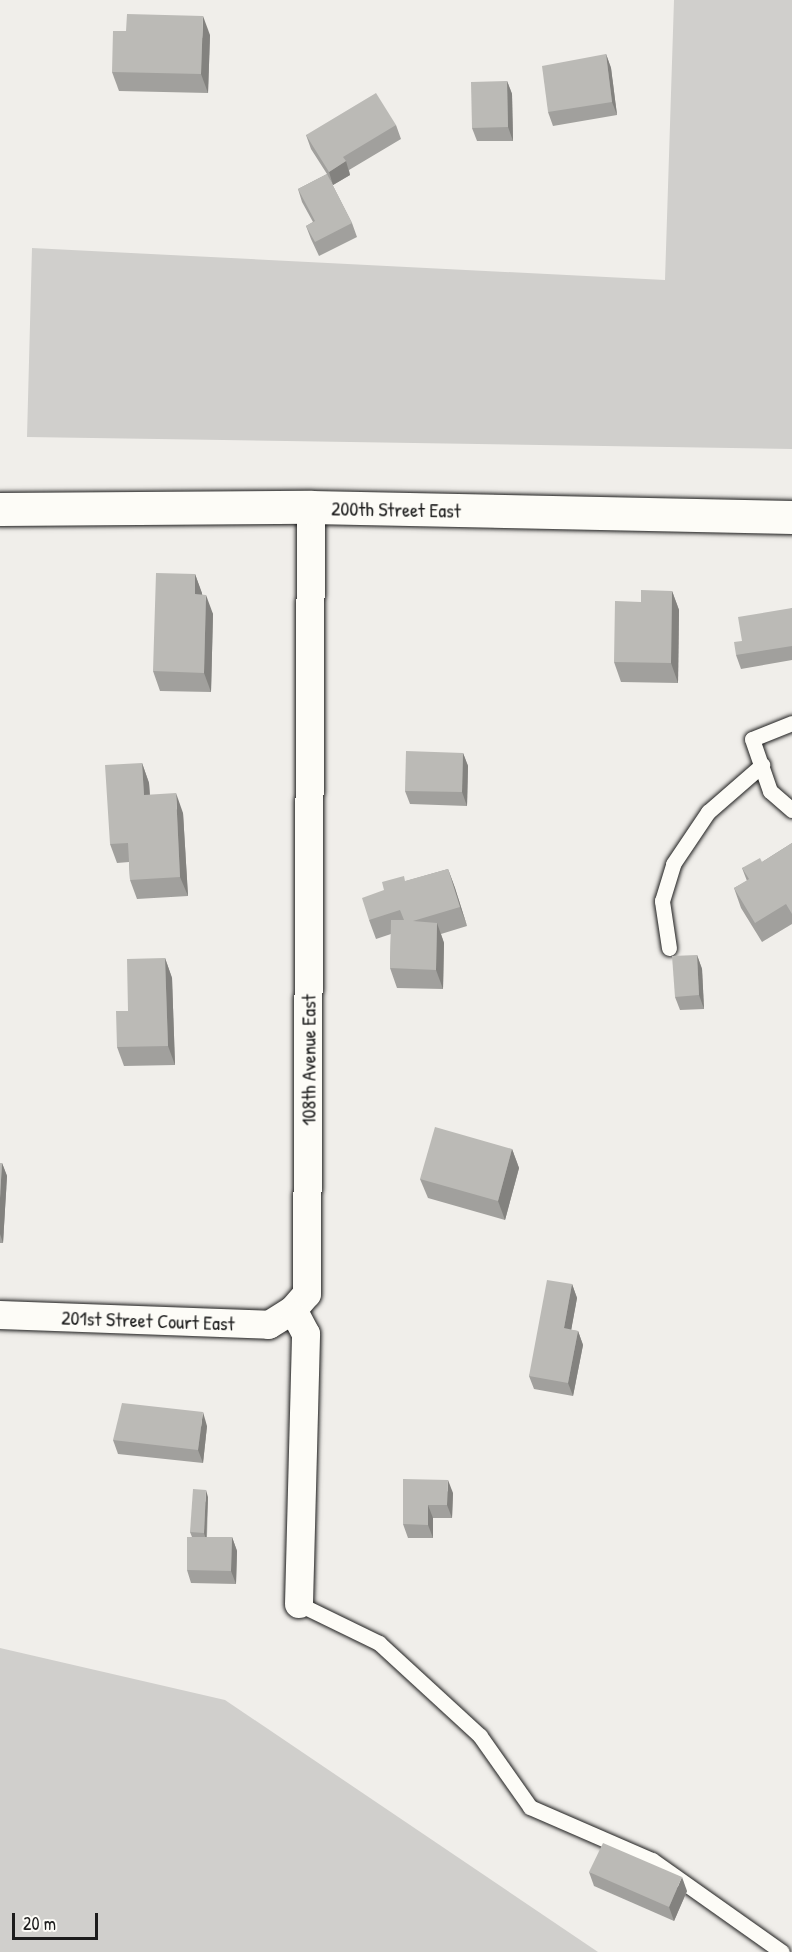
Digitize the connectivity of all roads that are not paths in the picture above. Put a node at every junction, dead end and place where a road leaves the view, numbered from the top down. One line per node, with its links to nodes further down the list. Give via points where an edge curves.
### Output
1 (311, 507): 2 (street, 200th Street East); 3 (street, 200th Street East); 8 (street, 108th Avenue East, via 307,1294)
2 (0, 509)
3 (792, 517)
4 (792, 723): 5 (lane, via 752,739)
5 (762, 765): 6 (lane, via 770,791); 7 (lane, via 708,812 673,864 662,901)
6 (792, 810)
7 (669, 948)
8 (293, 1310): 9 (street, 201st Street Court East, via 268,1325); 10 (street, via 306,1334)
9 (0, 1315)
10 (299, 1604): 11 (lane, via 379,1643 480,1736 530,1807 652,1860)
11 (782, 1952)

